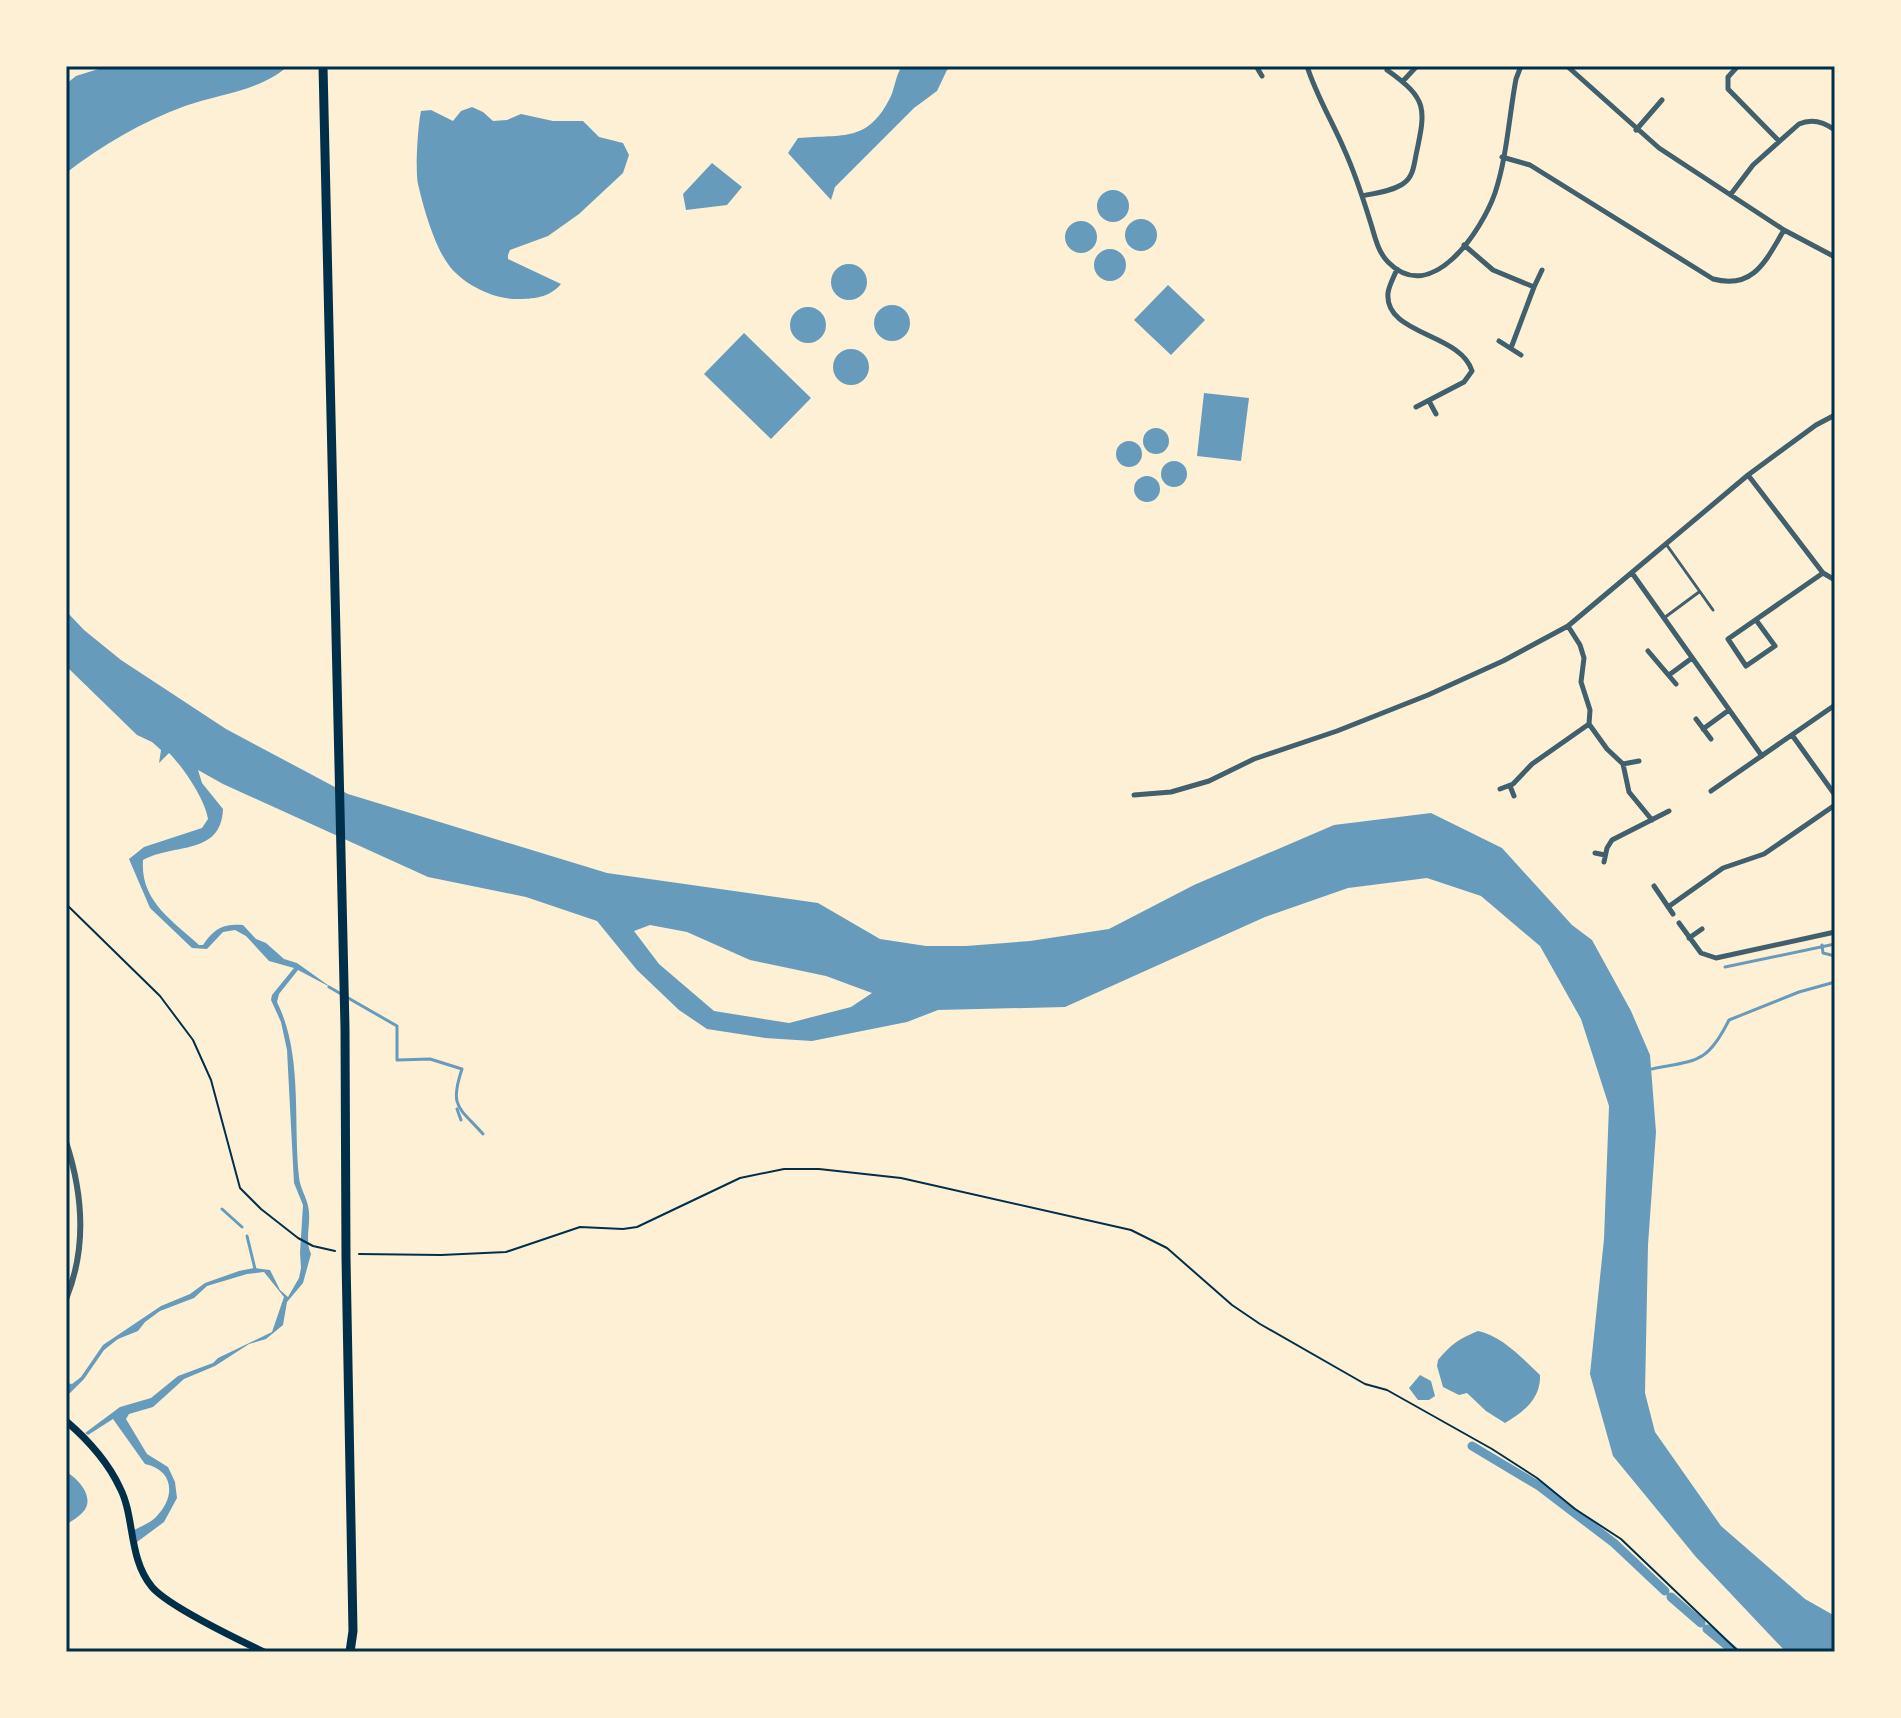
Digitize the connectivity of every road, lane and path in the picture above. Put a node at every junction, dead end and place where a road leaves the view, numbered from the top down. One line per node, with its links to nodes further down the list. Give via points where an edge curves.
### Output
1 (323, 66): 80 (highway)
2 (1307, 66): 17 (street)
3 (1417, 66): 10 (street)
4 (1521, 66): 15 (street)
5 (1567, 66): 12 (street)
6 (1738, 66): 14 (street, via 1728,77 1728,89)
7 (1258, 67): 9 (street)
8 (1387, 70): 10 (street)
9 (1262, 76)
10 (1403, 81): 17 (street, via 1422,110 1412,174 1401,186)
11 (1662, 100): 12 (street)
12 (1636, 130): 16 (street)
13 (1835, 130): 14 (street, via 1807,120)
14 (1779, 141): 16 (street)
15 (1502, 157): 18 (street, via 1530,165 1713,279 1737,281 1757,272); 19 (street, via 1491,203)
16 (1731, 194): 18 (street)
17 (1362, 196): 21 (street, via 1381,253)
18 (1784, 230): 20 (street)
19 (1464, 245): 21 (street, via 1434,273); 23 (street, via 1493,270)
20 (1835, 257)
21 (1397, 269): 27 (street, via 1388,292 1395,313 1416,330 1462,352 1472,366)
22 (1542, 270): 23 (street)
23 (1534, 287): 25 (street)
24 (1499, 341): 25 (street)
25 (1511, 348): 26 (street)
26 (1521, 355)
27 (1471, 375): 28 (street); 29 (street)
28 (1478, 378)
29 (1429, 401): 30 (street); 31 (street)
30 (1416, 407)
31 (1436, 414)
32 (1835, 415): 33 (street)
33 (1748, 475): 34 (street); 36 (street)
34 (1666, 544): 35 (street); 38 (lane)
35 (1632, 573): 40 (street); 42 (street)
36 (1823, 573): 37 (street); 41 (street)
37 (1835, 580)
38 (1699, 592): 39 (lane); 40 (lane)
39 (1713, 610)
40 (1664, 618): 44 (street)
41 (1756, 620): 41 (street, via 1728,639 1746,666 1775,646)
42 (1568, 626): 50 (street, via 1584,658 1581,682); 60 (street, via 1428,695 1254,759 1209,781)
43 (1648, 651): 45 (street)
44 (1692, 658): 45 (street); 48 (street)
45 (1669, 675): 46 (street)
46 (1676, 684)
47 (1835, 705): 52 (street)
48 (1729, 710): 51 (street); 54 (street)
49 (1696, 719): 51 (street)
50 (1589, 724): 56 (street); 57 (street)
51 (1703, 729): 53 (street)
52 (1792, 735): 54 (street); 61 (street)
53 (1711, 739)
54 (1762, 756): 59 (street)
55 (1639, 761): 56 (street)
56 (1623, 764): 65 (street, via 1629,792)
57 (1510, 786): 58 (street); 62 (street)
58 (1500, 789)
59 (1711, 791)
60 (1134, 795)
61 (1835, 795)
62 (1514, 796)
63 (1835, 805): 69 (street, via 1764,854 1723,868)
64 (1669, 811): 65 (street)
65 (1652, 820): 66 (street, via 1612,840 1604,858)
66 (1595, 853)
67 (1654, 886): 69 (street)
68 (66, 904): 76 (path, via 160,996 193,1040 211,1080 240,1188 298,1238)
69 (1668, 907): 70 (street)
70 (1673, 914)
71 (1679, 923): 74 (street)
72 (1702, 929): 74 (street)
73 (1835, 932): 74 (street, via 1716,958 1701,953)
74 (1689, 938)
75 (66, 1142): 78 (street, via 81,1222)
76 (336, 1252)
77 (359, 1254): 84 (path, via 506,1252 580,1227 637,1227 740,1178 784,1169 901,1178 1131,1230 1167,1248 1260,1324 1365,1384 1387,1390 1537,1478 1621,1539)
78 (66, 1299)
79 (66, 1421): 81 (main road, via 121,1489 141,1568 152,1587)
80 (353, 1631): 82 (highway); 83 (highway)
81 (264, 1652)
82 (350, 1652)
83 (359, 1652)
84 (1739, 1652)

